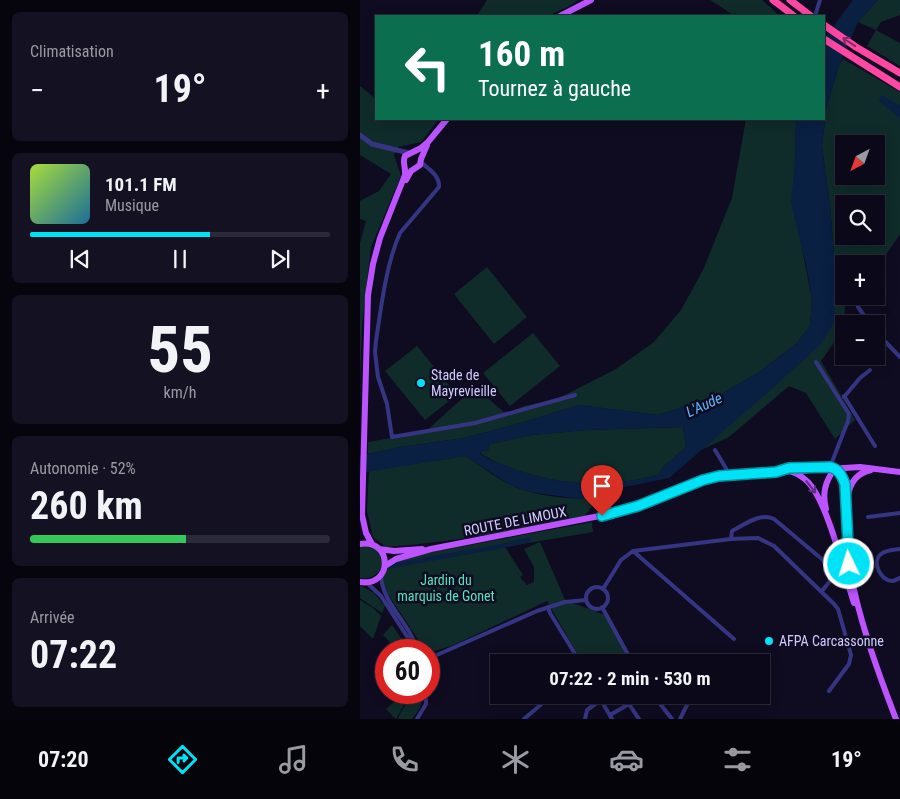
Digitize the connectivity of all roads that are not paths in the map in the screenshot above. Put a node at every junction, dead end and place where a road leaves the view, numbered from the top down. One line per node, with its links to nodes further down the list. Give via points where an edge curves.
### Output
1 (591, 0): 5 (main road)
2 (773, 0): 6 (highway)
3 (790, 0): 7 (highway)
4 (820, 0): 8 (street)
5 (562, 15)
6 (793, 15)
7 (811, 15)
8 (812, 15)
9 (825, 26): 11 (highway, one-way to 9)
10 (825, 39): 12 (highway)
11 (900, 73)
12 (900, 87)
13 (446, 120): 15 (main road)
14 (360, 135): 16 (street, via 372,144)
15 (428, 142): 17 (main road); 19 (main road)
16 (397, 151): 17 (street); 18 (street)
17 (412, 152): 18 (main road); 19 (main road, via 418,154)
18 (404, 158): 20 (main road)
19 (418, 164): 20 (main road); 21 (street); 21 (street); 22 (main road)
20 (406, 167): 22 (main road)
21 (430, 171): 29 (street, via 437,176 439,187 397,240 376,341 378,377 387,404 392,437 475,423)
22 (400, 188): 43 (main road, via 373,264 367,301)
23 (858, 308): 24 (street)
24 (863, 315)
25 (885, 341): 26 (street)
26 (900, 357)
27 (816, 362): 31 (street)
28 (870, 370): 30 (street)
29 (575, 394)
30 (844, 396): 31 (street); 32 (street)
31 (841, 400): 34 (street, via 849,414)
32 (875, 446)
33 (715, 450): 39 (street)
34 (833, 466): 35 (main road); 36 (main road, via 789,468); 37 (main road); 40 (main road, via 843,478); 44 (main road, via 824,491)
35 (877, 468): 38 (main road); 40 (main road, via 856,477 849,489)
36 (776, 472): 37 (main road); 39 (main road, ROUTE DE LIMOUX)
37 (791, 472): 44 (main road, one-way to 44, via 807,481 817,495)
38 (900, 472)
39 (730, 475): 49 (main road, ROUTE DE LIMOUX, via 703,480 598,518)
40 (847, 507): 61 (main road, via 849,564)
41 (900, 513): 42 (street)
42 (868, 516)
43 (361, 519): 47 (main road)
44 (832, 533): 61 (main road, via 855,608)
45 (731, 539): 51 (street); 57 (street, via 758,538 766,541); 57 (street, via 732,531 760,517 774,518 823,560 830,581)
46 (360, 544): 47 (main road)
47 (372, 544): 48 (main road)
48 (379, 549): 49 (main road); 52 (main road)
49 (431, 549): 52 (main road, via 396,559)
50 (900, 549): 54 (street, via 881,554 877,567 885,579)
51 (633, 551): 56 (street, via 621,560); 64 (street)
52 (385, 566): 53 (main road)
53 (381, 575): 55 (main road); 63 (street, via 385,592)
54 (900, 578)
55 (363, 582): 62 (street, via 381,596)
56 (602, 589): 58 (street, via 590,590); 60 (street, via 607,598)
57 (822, 591): 68 (street, via 838,609 850,655 849,664)
58 (586, 600): 59 (street); 60 (street, via 592,608)
59 (548, 607): 65 (street); 66 (street)
60 (602, 607): 67 (street)
61 (866, 632): 82 (main road)
62 (410, 639)
63 (413, 639)
64 (734, 639)
65 (440, 653)
66 (575, 654)
67 (628, 654)
68 (829, 691)
69 (426, 704): 76 (street)
70 (542, 704): 77 (street)
71 (593, 704): 78 (street)
72 (603, 704): 75 (street)
73 (660, 704): 80 (street)
74 (688, 704): 81 (street)
75 (611, 717): 79 (street, via 629,704)
76 (418, 719)
77 (524, 719)
78 (585, 719)
79 (639, 719)
80 (672, 719)
81 (680, 719)
82 (896, 719)

